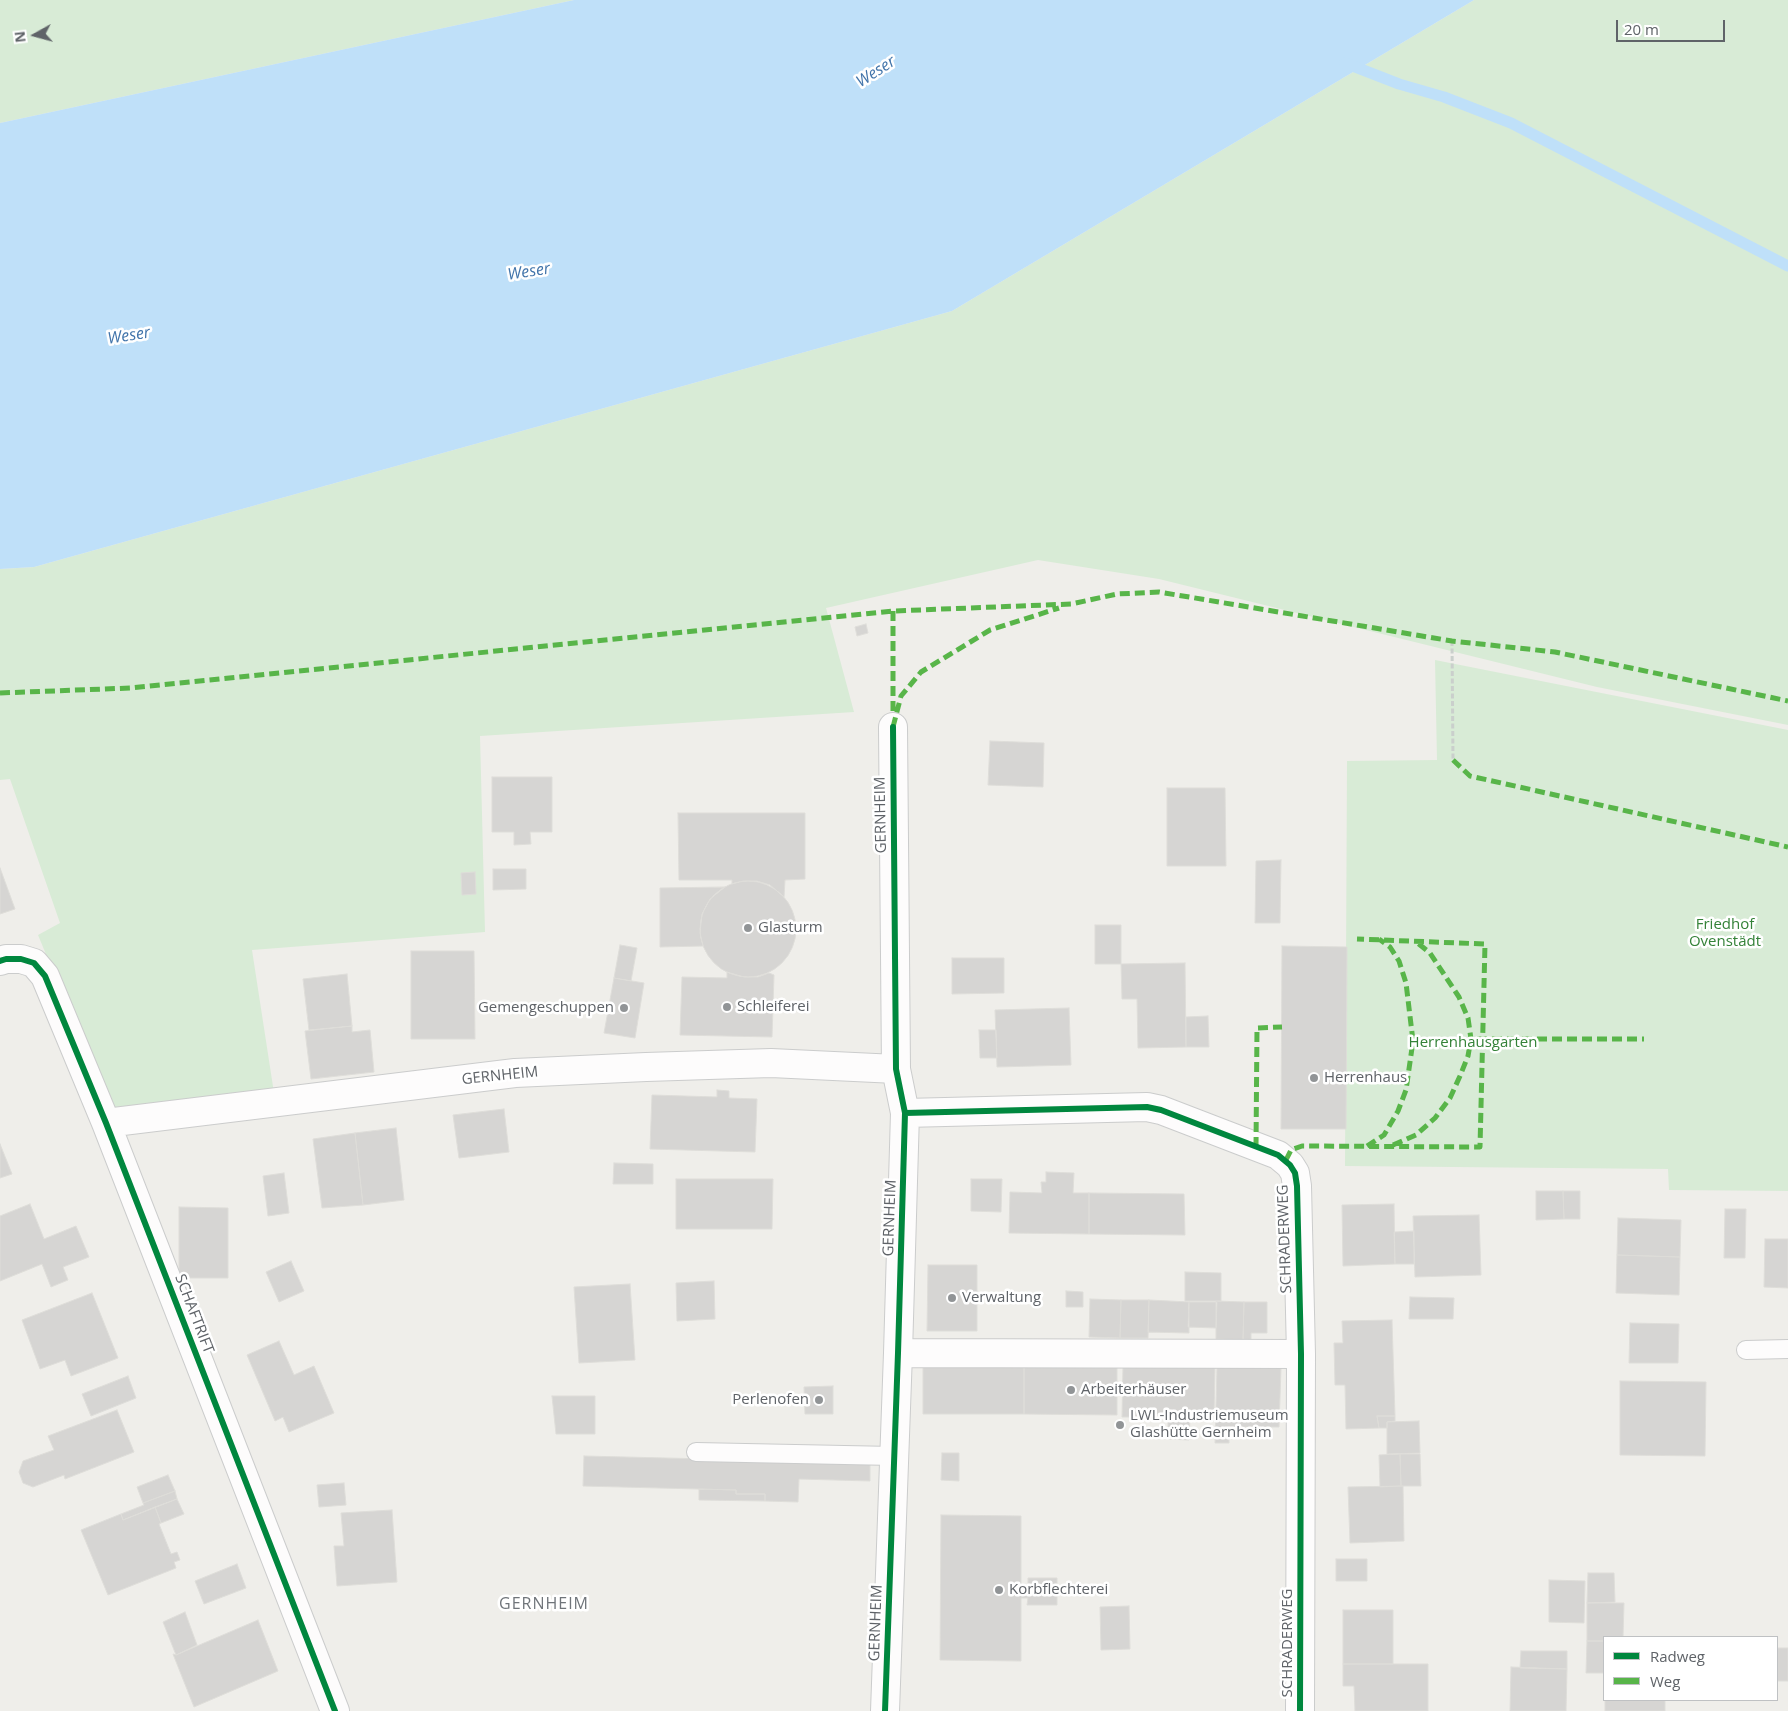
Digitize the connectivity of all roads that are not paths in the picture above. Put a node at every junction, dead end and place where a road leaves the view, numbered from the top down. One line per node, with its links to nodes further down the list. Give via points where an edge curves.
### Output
1 (893, 726): 3 (street, GERNHEIM)
2 (0, 961): 5 (street, SCHAFTRIFT, via 21,958 34,963 45,976)
3 (896, 1069): 4 (street, GERNHEIM); 5 (street, GERNHEIM, via 771,1063 515,1073)
4 (905, 1113): 8 (street, GERNHEIM); 9 (street, SCHRADERWEG, via 1147,1107 1278,1155 1295,1173 1297,1186)
5 (106, 1123): 12 (street, SCHAFTRIFT)
6 (1788, 1349): 7 (lane)
7 (1746, 1350)
8 (898, 1353): 9 (street); 11 (street, GERNHEIM)
9 (1301, 1354): 14 (street, SCHRADERWEG)
10 (696, 1452): 11 (lane)
11 (894, 1456): 13 (street, GERNHEIM)
12 (335, 1711)
13 (885, 1711)
14 (1300, 1711)

